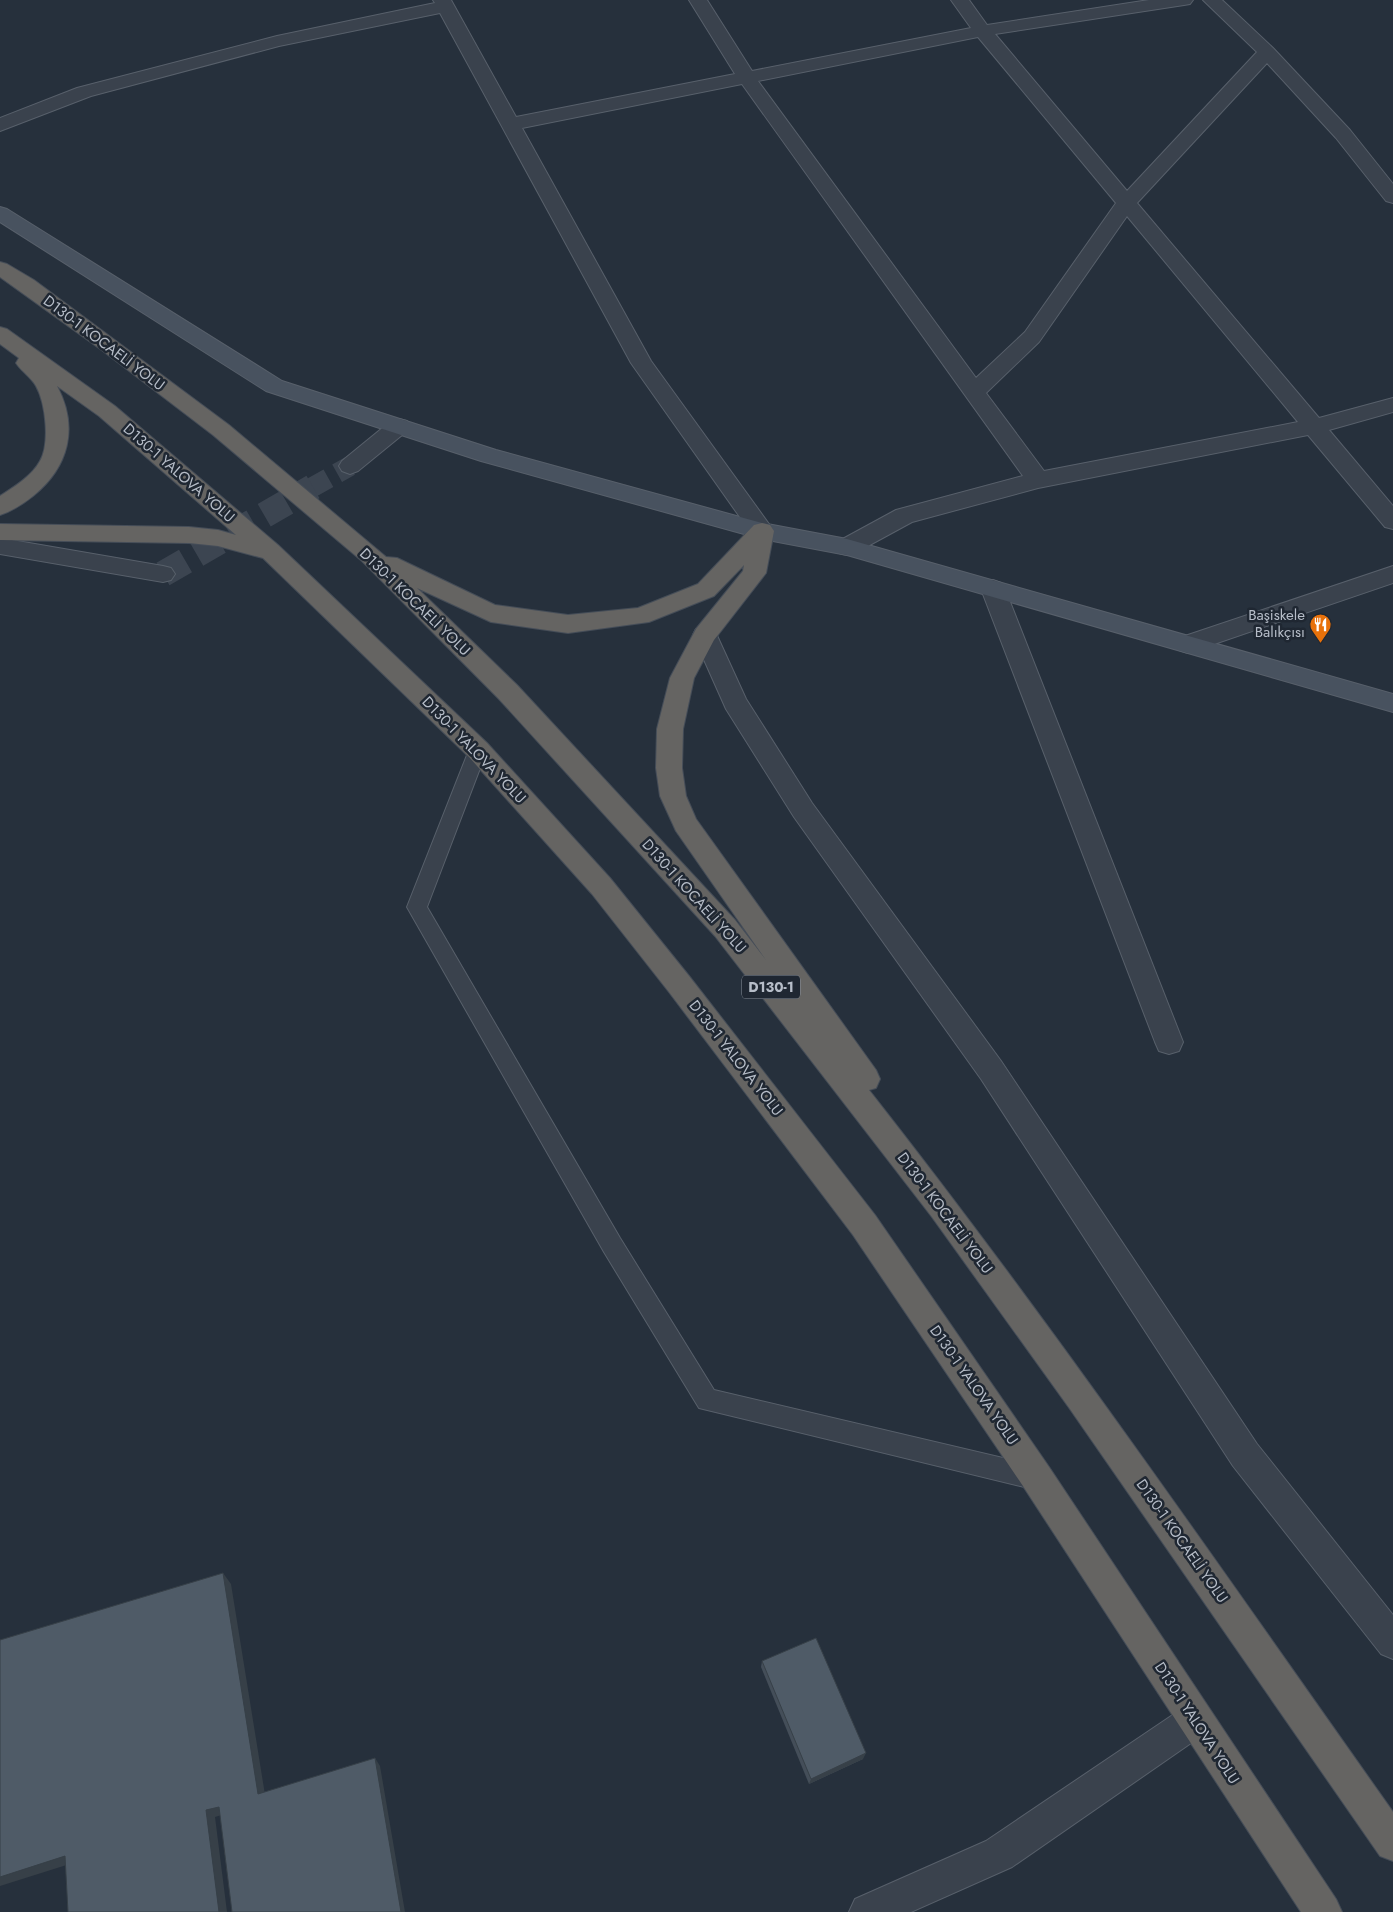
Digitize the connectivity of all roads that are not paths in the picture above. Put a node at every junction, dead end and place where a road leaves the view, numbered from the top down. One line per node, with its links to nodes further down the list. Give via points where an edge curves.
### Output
1 (698, 0): 8 (street)
2 (960, 0): 6 (street)
3 (1184, 0): 6 (street)
4 (1212, 0): 7 (street)
5 (444, 3): 9 (street); 10 (street, via 277,41 94,89)
6 (982, 31): 8 (street); 12 (street)
7 (1267, 52): 11 (street, via 1343,134); 12 (street)
8 (747, 78): 9 (street); 16 (street)
9 (511, 124): 24 (street, via 642,363)
10 (0, 125)
11 (1393, 197)
12 (1126, 203): 16 (street, via 1032,337); 19 (street)
13 (0, 213): 18 (main road, via 274,386)
14 (0, 268): 29 (highway, D130-1 KOCAELİ YOLU / D130-1, via 220,430)
15 (1, 334): 22 (highway, via 46,383 55,409 56,438 52,461 31,486); 28 (highway, D130-1 YALOVA YOLU, via 107,411)
16 (974, 392): 21 (street)
17 (1393, 405): 19 (street)
18 (399, 426): 20 (street); 24 (main road, via 489,456)
19 (1316, 426): 21 (street); 23 (street)
20 (350, 466)
21 (1038, 480): 27 (street, via 904,516)
22 (0, 507)
23 (1393, 521)
24 (762, 531): 27 (main road); 29 (highway, via 706,590 641,616 568,624 491,613); 33 (highway, via 754,573)
25 (0, 532): 28 (highway, via 189,535 218,538)
26 (0, 546): 30 (street)
27 (847, 547): 32 (main road)
28 (270, 551): 36 (highway, D130-1 YALOVA YOLU)
29 (370, 555): 38 (highway, D130-1 KOCAELİ YOLU / D130-1, via 508,692 725,928)
30 (163, 574)
31 (1393, 574): 34 (street)
32 (993, 589): 34 (main road); 37 (street)
33 (704, 635): 38 (highway, via 682,678 670,729 668,768 673,796 685,824 885,1106); 40 (street, via 735,702 803,810 991,1070 1245,1455)
34 (1188, 644): 35 (main road)
35 (1393, 703)
36 (478, 750): 39 (highway, D130-1 YALOVA YOLU, via 601,886 757,1084 864,1225); 39 (lane, via 417,907 612,1245 707,1400)
37 (1169, 1042)
38 (943, 1207): 42 (highway, D130-1 KOCAELİ YOLU / D130-1)
39 (1037, 1478): 41 (highway, D130-1 YALOVA YOLU)
40 (1393, 1642)
41 (1195, 1720): 43 (street, via 999,1854); 44 (highway, D130-1 YALOVA YOLU)
42 (1393, 1843)
43 (868, 1912)
44 (1323, 1912)

